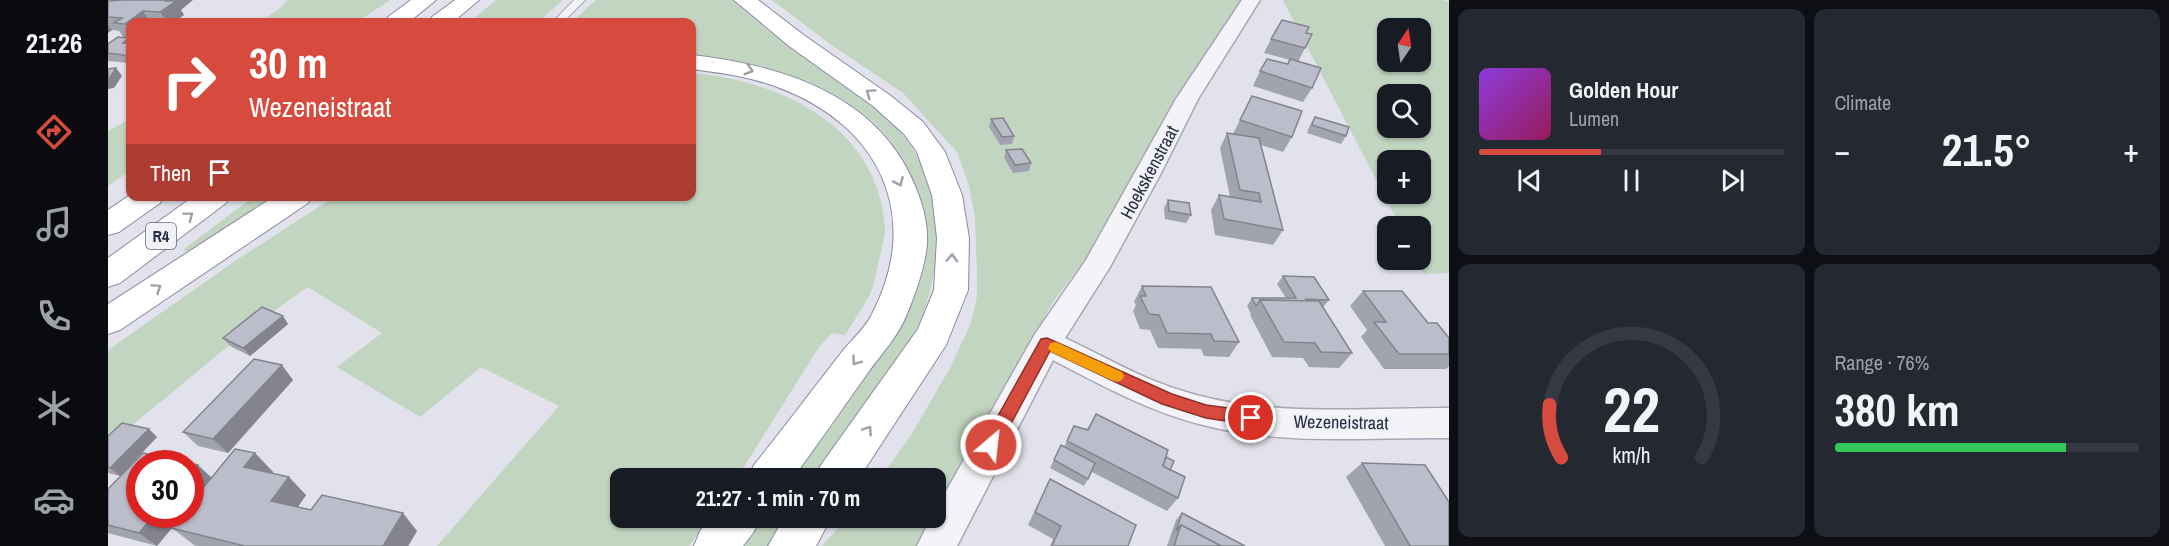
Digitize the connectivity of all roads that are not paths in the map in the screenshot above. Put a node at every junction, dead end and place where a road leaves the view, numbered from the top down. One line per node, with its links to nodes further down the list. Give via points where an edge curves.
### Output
1 (425, 0): 6 (highway)
2 (468, 0): 7 (highway)
3 (580, 0): 8 (lane)
4 (745, 0): 19 (highway, one-way to 4, via 933,335 951,290 953,238 947,195 931,152 914,128)
5 (1251, 0): 16 (street, Hoekskenstraat, via 1187,99 1096,267)
6 (401, 18)
7 (445, 18)
8 (562, 18)
9 (696, 62): 18 (highway, one-way to 18, via 738,66 781,79 821,97 854,120 883,151 902,185 909,216 910,248 889,317)
10 (142, 201): 13 (highway, R4)
11 (207, 201): 14 (highway, R4, one-way to 11)
12 (289, 201): 15 (highway, one-way to 12)
13 (108, 225)
14 (108, 275)
15 (108, 321)
16 (1047, 343): 17 (street, Wezeneistraat, via 1167,400 1206,412 1274,421); 24 (street)
17 (1449, 423)
18 (776, 468)
19 (843, 468)
20 (730, 528): 22 (highway)
21 (802, 528): 23 (highway)
22 (716, 546)
23 (790, 546)
24 (936, 546)

